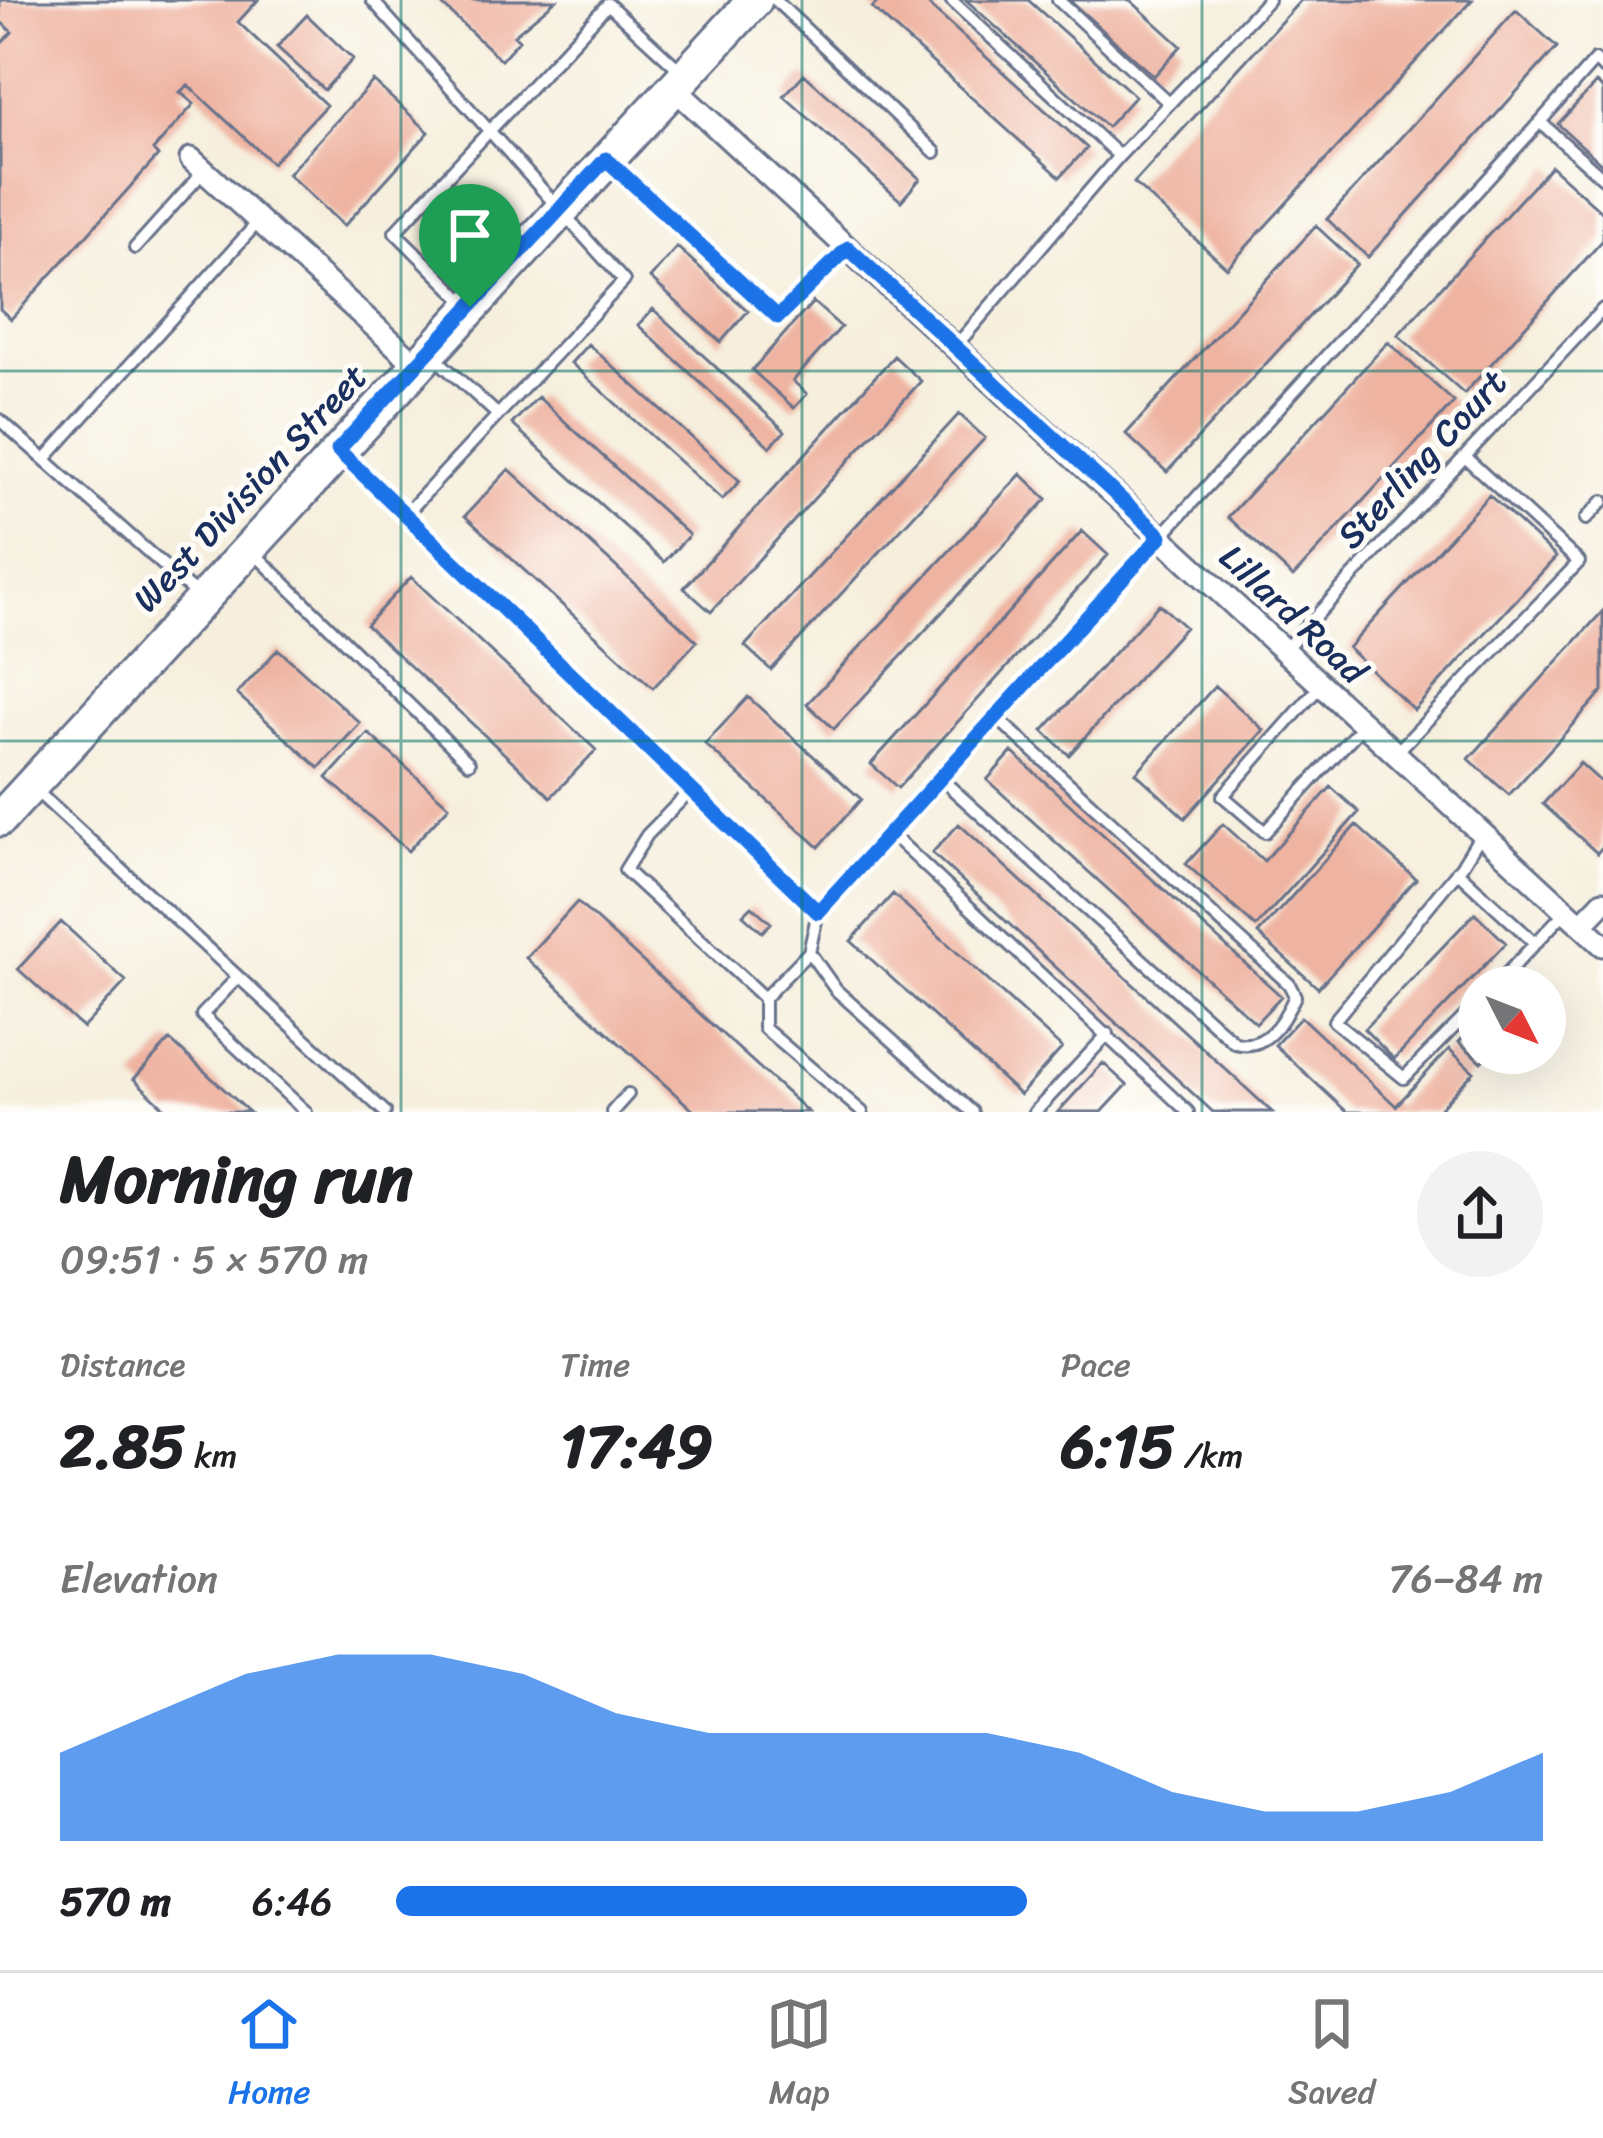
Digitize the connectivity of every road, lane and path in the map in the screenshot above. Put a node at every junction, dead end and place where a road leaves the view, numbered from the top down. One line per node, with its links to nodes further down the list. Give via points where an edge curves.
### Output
1 (755, 0): 9 (main road, West Division Street)
2 (775, 0): 13 (lane)
3 (951, 0): 14 (lane)
4 (1058, 0): 10 (lane)
5 (1268, 0): 10 (lane)
6 (377, 2): 12 (lane)
7 (609, 2): 9 (lane); 12 (lane)
8 (1603, 68): 11 (lane, via 1595,60)
9 (680, 81): 15 (main road, West Division Street); 21 (street, Lillard Road)
10 (1168, 102): 14 (lane)
11 (1540, 122): 17 (lane); 34 (lane)
12 (490, 132): 18 (lane); 22 (lane, via 394,232)
13 (935, 152)
14 (1119, 156): 24 (lane)
15 (606, 159): 18 (main road, West Division Street); 21 (lane, via 778,317)
16 (198, 165): 19 (street); 20 (lane)
17 (1603, 178)
18 (560, 209): 22 (main road, West Division Street); 26 (lane, via 625,281)
19 (259, 221): 25 (street); 29 (lane)
20 (135, 248)
21 (848, 248): 24 (street, Lillard Road)
22 (470, 307): 25 (main road, West Division Street)
23 (1603, 309): 30 (lane, Sterling Court)
24 (955, 346): 34 (street, Lillard Road)
25 (423, 358): 26 (lane); 28 (main road, West Division Street)
26 (498, 415): 32 (lane)
27 (0, 420): 29 (lane)
28 (338, 450): 32 (lane); 35 (main road, West Division Street)
29 (46, 457): 36 (lane)
30 (1465, 457): 37 (lane, Sterling Court); 41 (lane, via 1579,562)
31 (1603, 501): 33 (lane)
32 (405, 514): 44 (lane)
33 (1586, 519)
34 (1161, 536): 37 (street, Lillard Road); 39 (lane)
35 (248, 548): 36 (main road, West Division Street); 42 (lane)
36 (201, 599): 45 (main road, West Division Street)
37 (1284, 650): 38 (street, Lillard Road)
38 (1322, 685): 40 (street, Lillard Road); 40 (lane, via 1223,796 1265,832)
39 (996, 716): 43 (lane); 43 (lane, via 1289,984 1294,996 1264,1041 1235,1043)
40 (1364, 724): 41 (street, Lillard Road)
41 (1395, 754): 47 (street, Lillard Road)
42 (469, 763)
43 (940, 778): 46 (lane)
44 (692, 790): 50 (lane); 57 (lane, via 625,869)
45 (10, 805): 56 (lane)
46 (890, 832): 50 (lane); 59 (lane)
47 (1482, 833): 48 (lane); 51 (street, Lillard Road)
48 (1457, 872): 52 (lane); 58 (lane, via 1334,1021 1404,1078)
49 (1603, 902): 51 (street)
50 (818, 912): 54 (lane)
51 (1574, 918): 52 (lane); 53 (street, Lillard Road)
52 (1535, 943): 55 (lane)
53 (1603, 945)
54 (809, 952): 57 (lane); 65 (lane, via 836,990)
55 (1514, 966)
56 (238, 977): 61 (lane, via 202,1015); 62 (lane)
57 (764, 998): 64 (lane, via 764,1028)
58 (1458, 1023)
59 (1108, 1034): 66 (lane); 67 (lane)
60 (628, 1094): 63 (lane)
61 (306, 1112)
62 (385, 1112)
63 (612, 1112)
64 (862, 1112)
65 (972, 1112)
66 (1035, 1112)
67 (1188, 1112)

